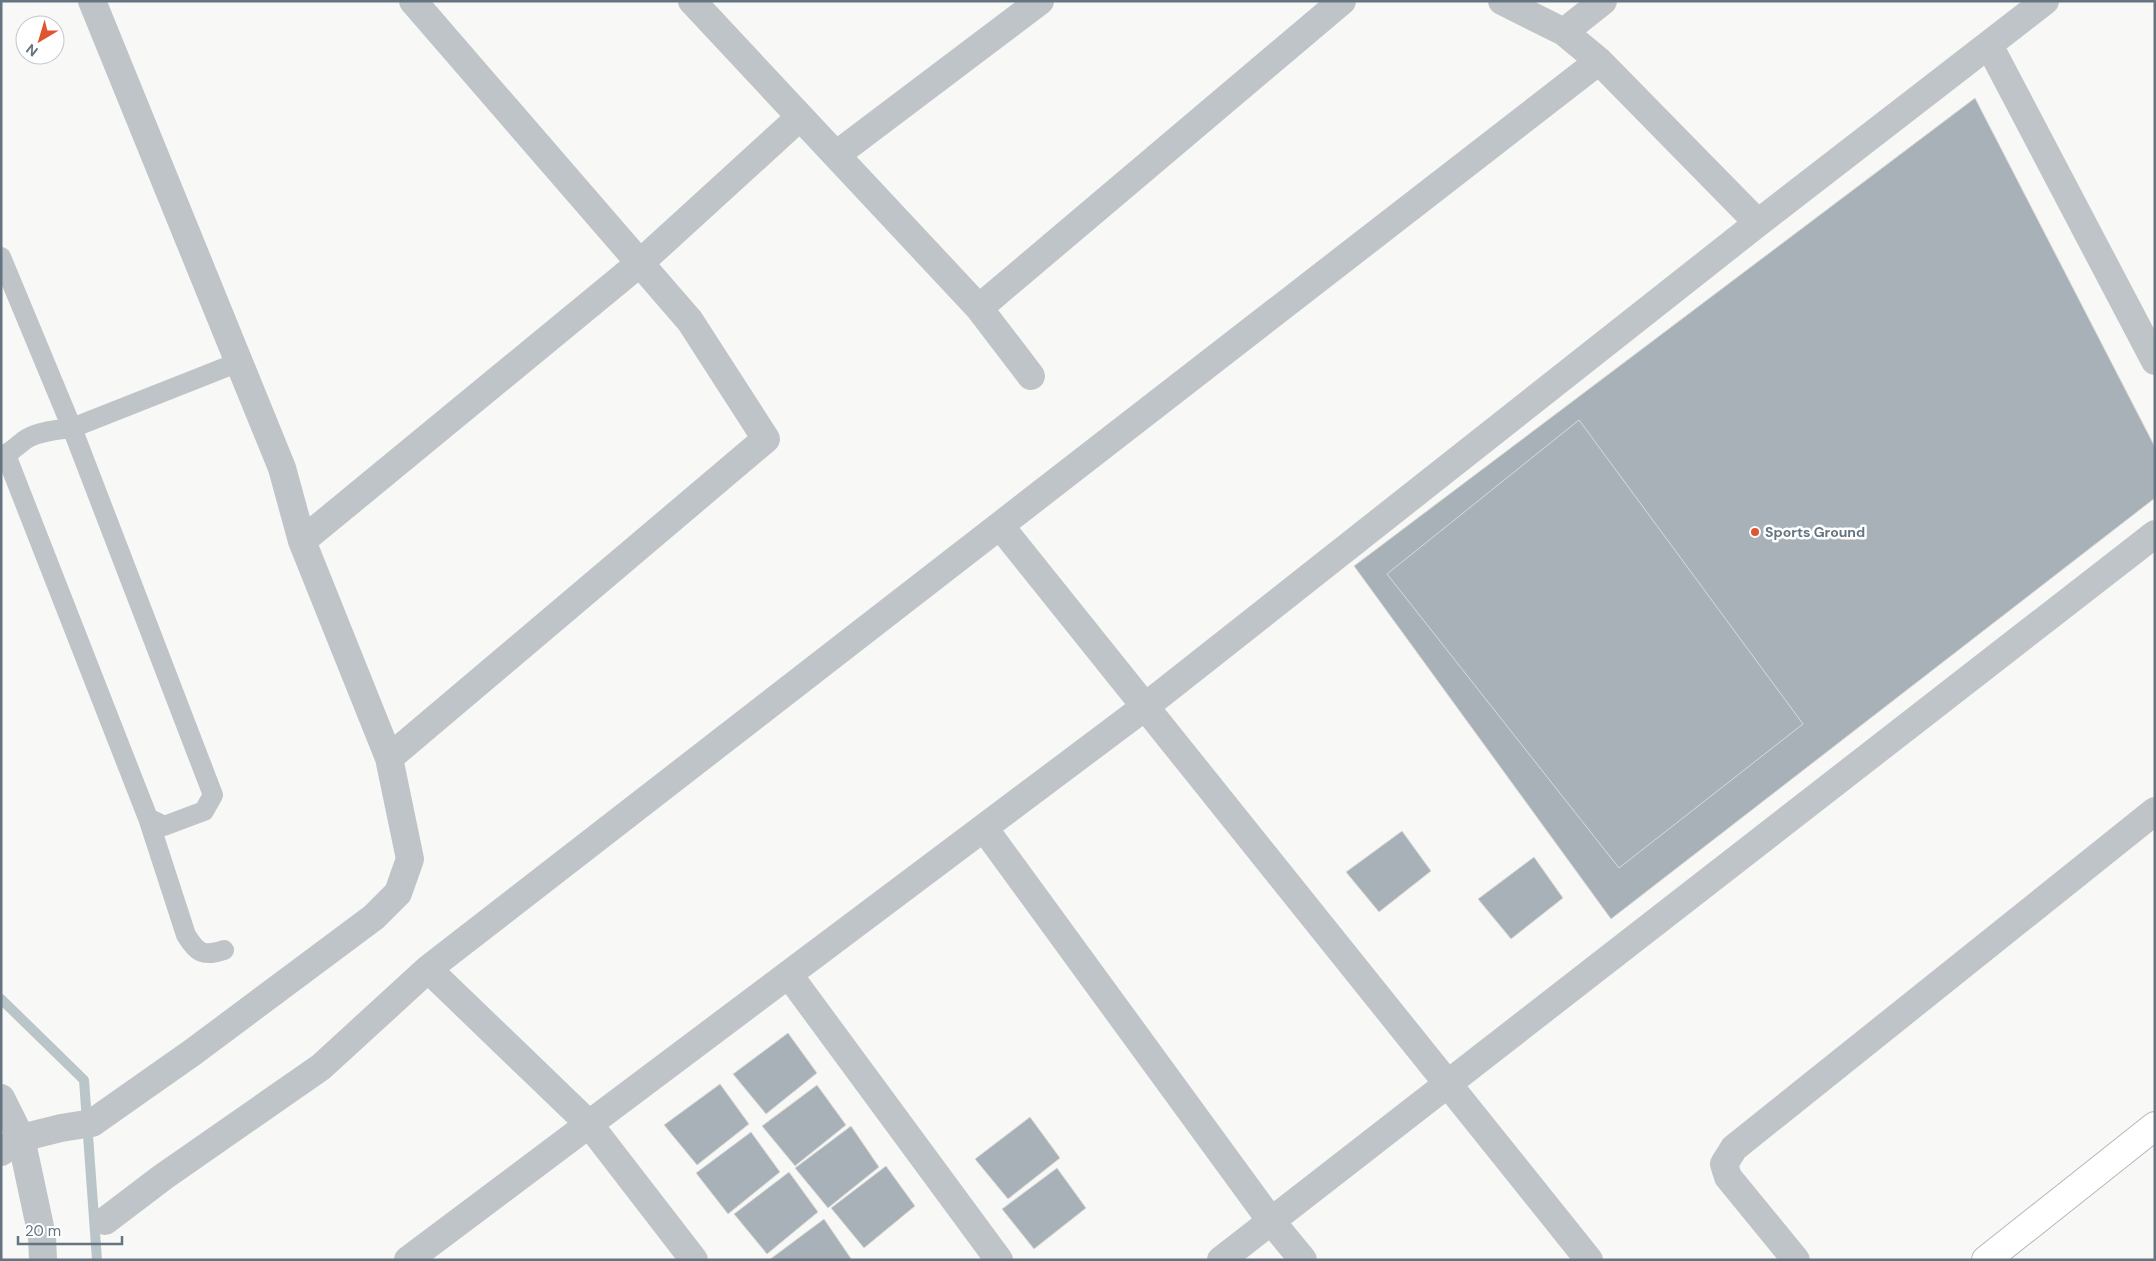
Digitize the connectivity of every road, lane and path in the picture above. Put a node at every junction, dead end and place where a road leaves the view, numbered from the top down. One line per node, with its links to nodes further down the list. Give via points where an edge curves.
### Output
1 (92, 1): 19 (street)
2 (413, 1): 16 (street)
3 (1040, 1): 13 (street)
4 (1342, 1): 17 (street)
5 (1502, 1): 9 (street)
6 (1603, 1): 9 (street)
7 (2045, 1): 10 (street)
8 (701, 4): 12 (street)
9 (1564, 32): 11 (street)
10 (1990, 45): 14 (street); 18 (street)
11 (1599, 61): 14 (street); 23 (street)
12 (800, 117): 13 (street); 16 (street)
13 (836, 155): 17 (street)
14 (1758, 223): 26 (street)
15 (1, 257): 21 (lane)
16 (640, 263): 25 (street); 27 (street, via 690,321 766,439)
17 (979, 308): 20 (street)
18 (2155, 361)
19 (239, 362): 21 (lane); 25 (street, via 282,468)
20 (1031, 376)
21 (72, 428): 22 (lane, via 43,432 28,438); 29 (lane, via 213,795 204,811 164,826)
22 (4, 456): 29 (lane)
23 (1000, 527): 26 (street); 32 (street)
24 (2155, 534): 34 (street)
25 (302, 541): 27 (street)
26 (1146, 706): 30 (street); 34 (street)
27 (389, 758): 38 (street, via 410,859 398,893 374,917 92,1123 61,1128)
28 (2155, 811): 48 (street, via 1734,1148 1724,1164 1728,1176)
29 (148, 818): 31 (lane, via 186,935 195,949 209,954)
30 (984, 828): 33 (street); 40 (street)
31 (224, 950)
32 (428, 969): 36 (street); 39 (street, via 321,1067)
33 (789, 974): 36 (street); 44 (street)
34 (1447, 1083): 40 (street); 47 (street)
35 (1, 1098): 38 (street)
36 (589, 1124): 42 (street); 43 (street)
37 (2155, 1126): 49 (street)
38 (11, 1145): 41 (street, via 42,1236)
39 (105, 1221)
40 (1271, 1221): 45 (street); 46 (street)
41 (43, 1260)
42 (408, 1260)
43 (694, 1260)
44 (998, 1260)
45 (1221, 1260)
46 (1303, 1260)
47 (1589, 1260)
48 (1796, 1260)
49 (1986, 1260)

